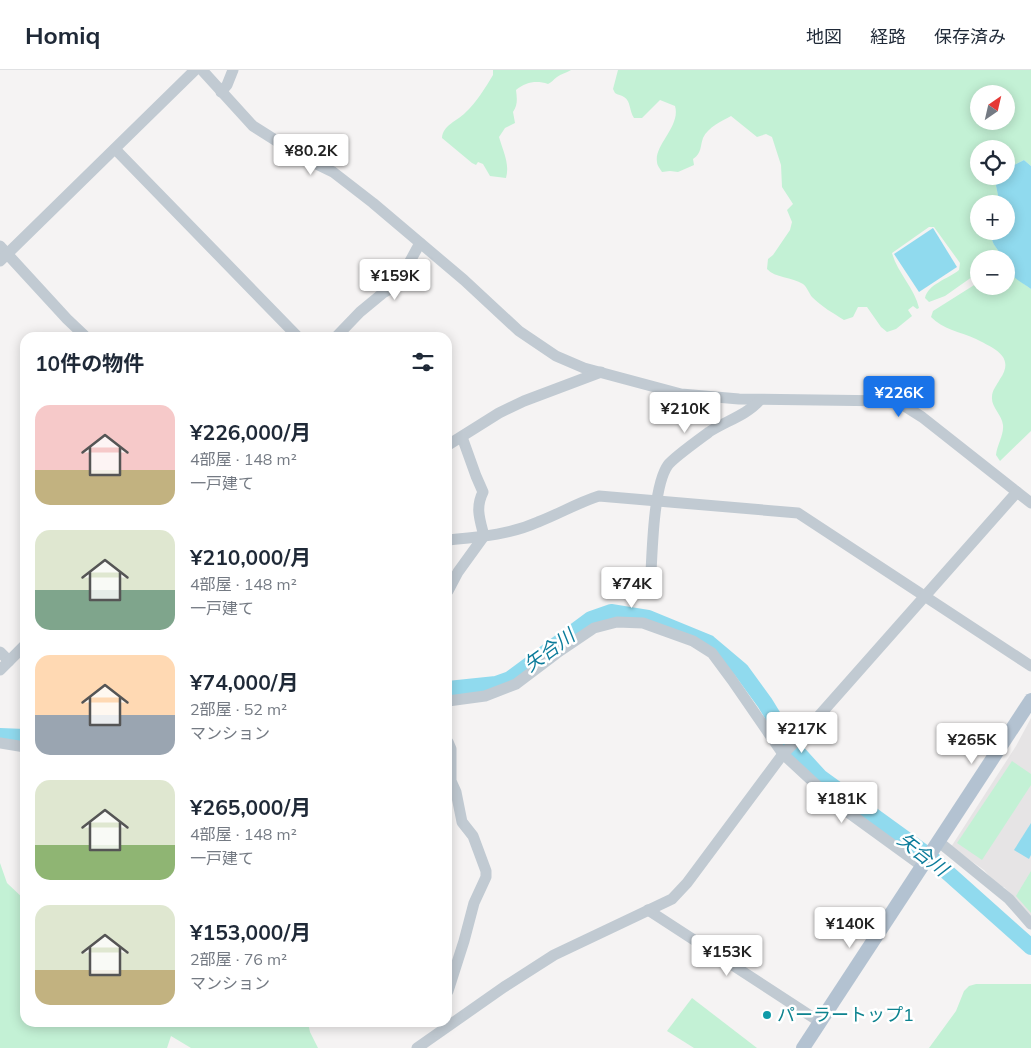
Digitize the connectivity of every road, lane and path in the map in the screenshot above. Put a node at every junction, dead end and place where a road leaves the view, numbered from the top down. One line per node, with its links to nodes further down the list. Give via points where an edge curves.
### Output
1 (195, 70): 5 (street)
2 (202, 70): 4 (street)
3 (233, 70): 4 (street)
4 (221, 92): 6 (street, via 245,119 262,132 333,172)
5 (115, 149): 7 (street); 9 (street)
6 (420, 243): 10 (street, via 398,285 383,293); 11 (street, via 519,331 556,356)
7 (2, 253): 8 (street)
8 (81, 332)
9 (293, 332)
10 (341, 332)
11 (600, 372): 12 (street, via 681,394); 13 (street, via 500,413)
12 (760, 400): 15 (street, via 892,401 922,416); 16 (street, via 753,408 709,432 668,464)
13 (462, 437): 14 (street); 18 (street, via 483,492 478,512)
14 (452, 443)
15 (1017, 492): 17 (street); 22 (street)
16 (656, 501): 18 (street, via 599,496 538,523 504,534); 21 (street); 22 (street, via 798,513)
17 (1031, 503)
18 (484, 536): 19 (street); 20 (street)
19 (452, 540)
20 (452, 583)
21 (650, 592)
22 (925, 595): 26 (street); 32 (street)
23 (20, 650): 25 (street)
24 (0, 652): 25 (street)
25 (9, 661): 27 (street)
26 (1031, 666)
27 (0, 670)
28 (452, 700): 32 (street, via 485,696 516,684 594,628 617,622 643,623 693,641 712,653)
29 (1031, 700): 34 (main road)
30 (0, 743): 31 (street)
31 (20, 746)
32 (784, 754): 35 (street, via 838,805); 36 (street, via 687,884 672,898)
33 (452, 783): 38 (street, via 462,822 472,836 486,871)
34 (937, 843): 35 (main road); 37 (street, via 1009,900)
35 (922, 866): 39 (main road)
36 (648, 910): 39 (street); 40 (street, via 554,955)
37 (1031, 924)
38 (452, 978)
39 (820, 1022): 45 (main road)
40 (452, 1024)
41 (437, 1027): 43 (street)
42 (447, 1027): 43 (street)
43 (436, 1035): 44 (street)
44 (417, 1048)
45 (802, 1048)

